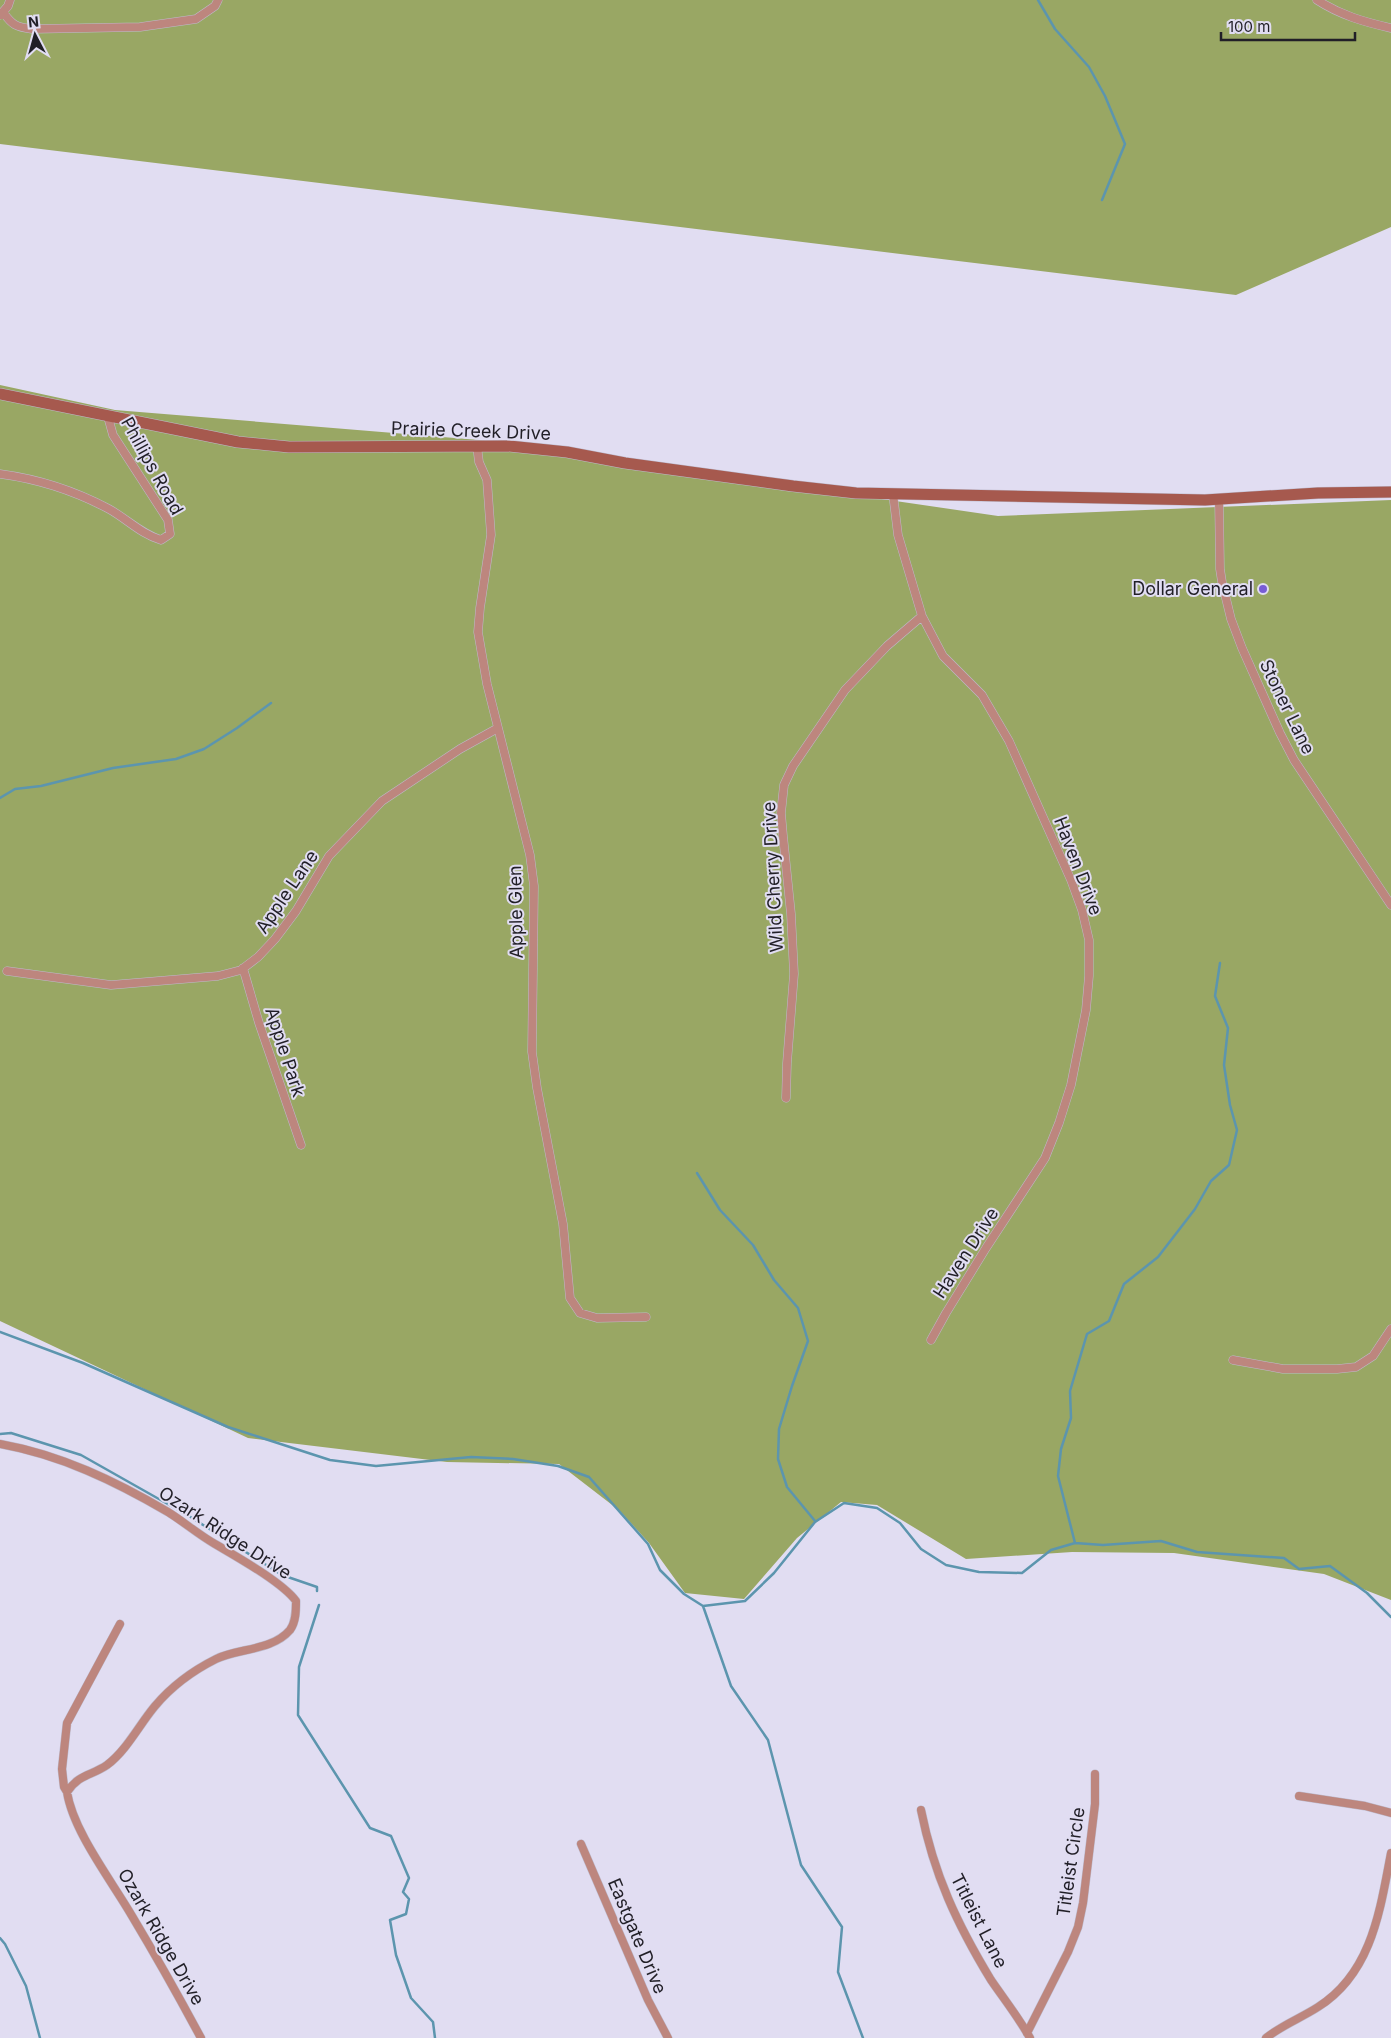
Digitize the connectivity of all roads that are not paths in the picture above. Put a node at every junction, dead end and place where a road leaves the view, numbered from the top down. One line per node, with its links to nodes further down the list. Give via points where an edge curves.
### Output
1 (10, 0): 4 (street)
2 (218, 0): 4 (street, via 215,6 196,19 140,27 18,28)
3 (1317, 0): 5 (street, via 1361,22)
4 (1, 14)
5 (1391, 28)
6 (0, 394): 7 (main road, Prairie Creek Drive)
7 (108, 417): 8 (main road, Prairie Creek Drive, via 238,442 289,446); 9 (street, Phillips Road, via 113,435 168,520 170,534 161,540 148,536 111,510 90,500 50,484)
8 (476, 446): 11 (main road, Prairie Creek Drive, via 567,452 833,491); 14 (street, Apple Glen, via 487,480 491,535 478,632)
9 (0, 474)
10 (1391, 492): 12 (main road, Prairie Creek Drive)
11 (893, 494): 12 (main road, Prairie Creek Drive); 13 (street, Haven Drive, via 898,535)
12 (1219, 499): 15 (street, Stoner Lane, via 1220,569 1231,619 1242,648 1294,760)
13 (922, 616): 18 (street, Wild Cherry Drive, via 887,646 846,690 793,766 784,785 782,836 794,974); 22 (street, Haven Drive, via 944,656 982,695 1022,766 1082,910 1090,976 1070,1085 1060,1123 1045,1158 986,1248)
14 (498, 728): 16 (street, Apple Lane, via 382,801 329,856 275,939); 20 (street, Apple Glen, via 530,856 534,886 532,1052 563,1224 570,1298 580,1313 597,1318)
15 (1391, 905)
16 (243, 968): 17 (street, Apple Lane, via 218,976 111,985); 19 (street, Apple Park)
17 (7, 971)
18 (786, 1098)
19 (301, 1145)
20 (646, 1317)
21 (1391, 1328): 23 (street, via 1373,1356 1356,1367 1283,1369)
22 (932, 1340)
23 (1233, 1360)
24 (0, 1444): 27 (street, Ozark Ridge Drive, via 33,1450 114,1482 278,1584 296,1601 296,1614 290,1629 276,1640 217,1658 182,1681 156,1705 107,1765 74,1781)
25 (120, 1624): 27 (street, via 67,1723 62,1769)
26 (1094, 1774): 33 (street, Titleist Circle, via 1094,1804 1078,1927)
27 (67, 1792): 34 (street, Ozark Ridge Drive, via 79,1829)
28 (1299, 1796): 30 (street)
29 (921, 1810): 33 (street, Titleist Lane, via 927,1841 948,1899 980,1962)
30 (1391, 1813)
31 (581, 1844): 35 (street, Eastgate Drive, via 648,2000)
32 (1391, 1853): 36 (street, via 1378,1920 1358,1966 1346,1983 1319,2006 1281,2026)
33 (1028, 2036)
34 (201, 2038)
35 (668, 2038)
36 (1266, 2038)

